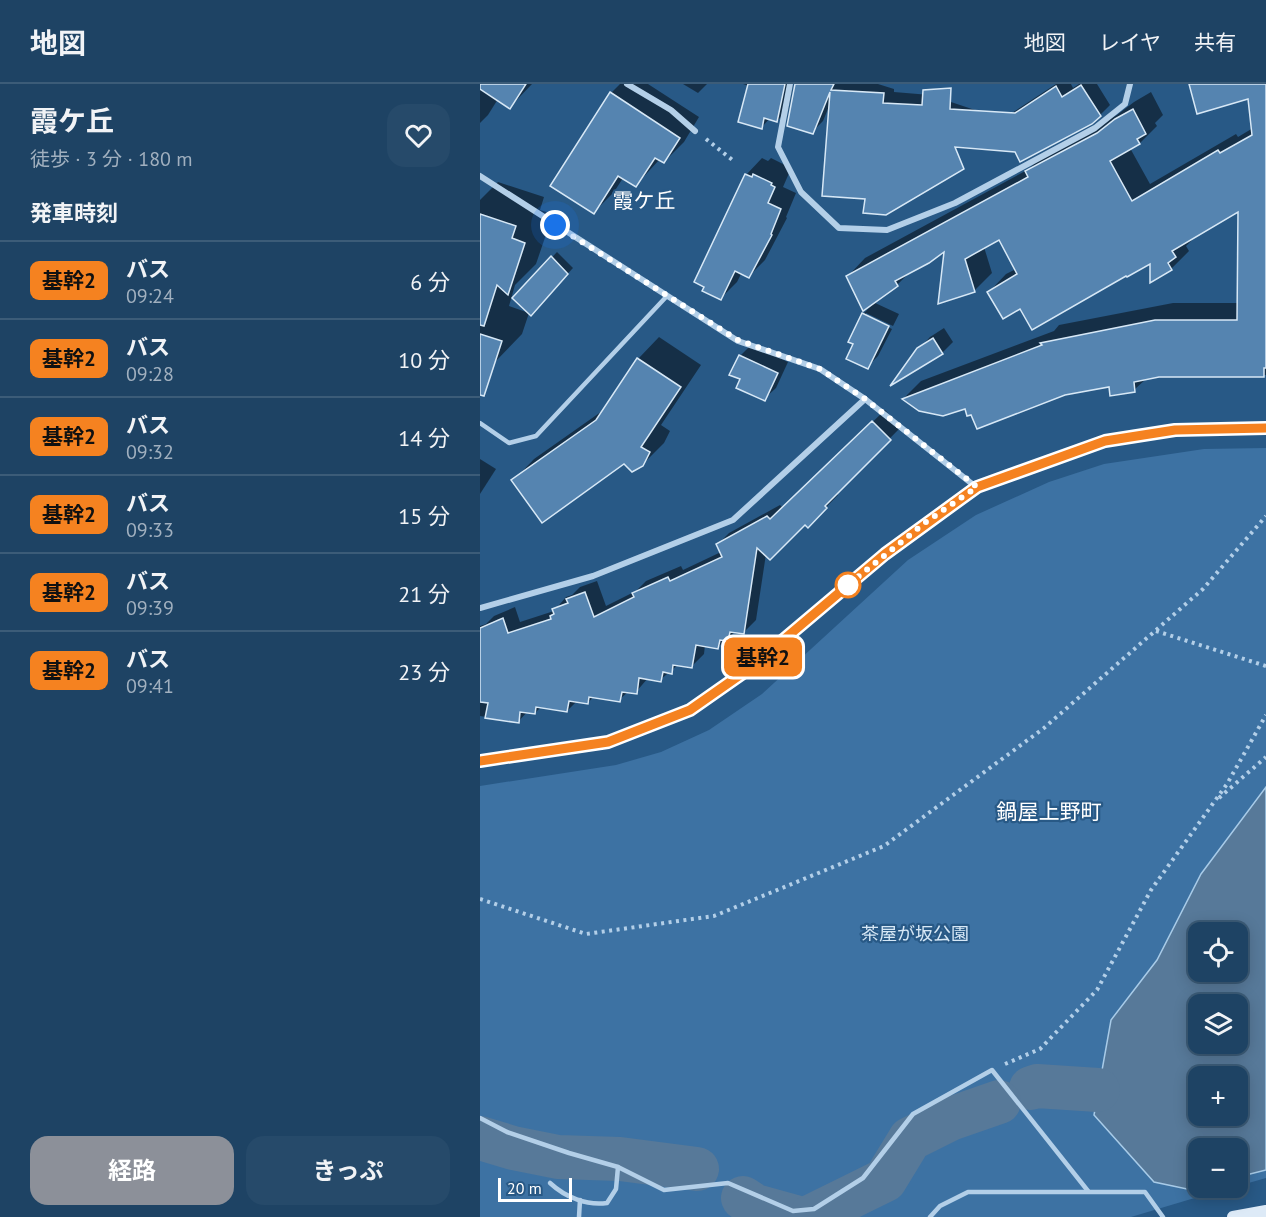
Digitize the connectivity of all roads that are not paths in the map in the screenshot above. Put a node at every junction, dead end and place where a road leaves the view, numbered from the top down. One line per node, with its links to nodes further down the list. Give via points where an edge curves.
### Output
1 (627, 84): 4 (street)
2 (790, 84): 3 (street, via 778,147 801,192 839,228 887,230 955,202 1095,128 1125,104)
3 (1130, 84)
4 (695, 131)
5 (480, 177): 6 (street)
6 (666, 297): 7 (street, via 738,340 820,369); 8 (lane, via 536,436 509,443)
7 (865, 399): 10 (street); 11 (street, via 733,520 593,576)
8 (480, 423)
9 (1266, 428): 10 (street, via 1175,430 1105,441)
10 (977, 487): 12 (street, via 902,541 750,668 690,710 608,742)
11 (480, 608)
12 (480, 761)
13 (480, 1118): 14 (lane, via 507,1132)
14 (618, 1167): 17 (lane, via 616,1189 607,1203 596,1205); 19 (lane, via 664,1190 728,1183)
15 (550, 1183): 17 (lane)
16 (1088, 1191): 19 (lane, via 992,1070 913,1114 863,1178 814,1209); 21 (lane, via 968,1192 940,1206); 22 (lane, via 1145,1192)
17 (580, 1200): 20 (lane)
18 (1266, 1211): 23 (street)
19 (792, 1214)
20 (579, 1217)
21 (930, 1217)
22 (1163, 1217)
23 (1233, 1217)

